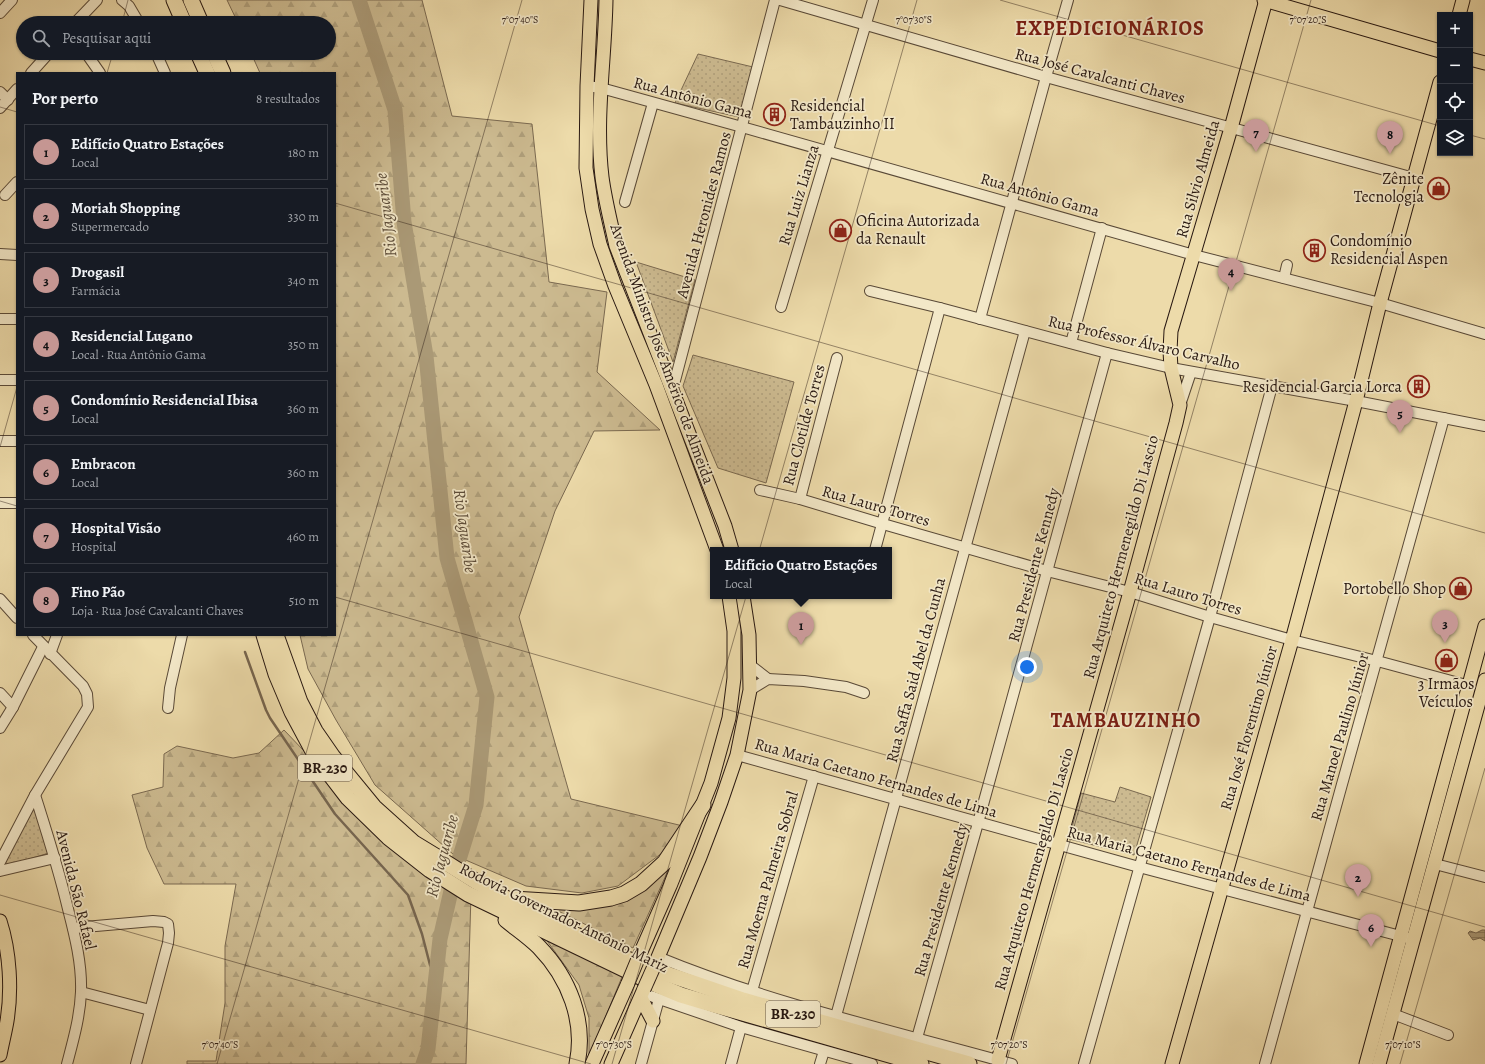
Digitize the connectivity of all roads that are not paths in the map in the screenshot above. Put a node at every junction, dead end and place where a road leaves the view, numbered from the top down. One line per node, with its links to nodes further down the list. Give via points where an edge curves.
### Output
1 (12, 0): 15 (street)
2 (97, 0): 16 (street)
3 (174, 0): 18 (highway)
4 (191, 0): 19 (highway)
5 (591, 0): 36 (main road, Avenida Ministro José Américo de Almeida)
6 (606, 0): 37 (main road, Avenida Ministro José Américo de Almeida)
7 (776, 0): 43 (street, Avenida Heronides Ramos)
8 (780, 0): 20 (street, Rua José Cavalcanti Chaves)
9 (873, 0): 20 (street, Rua Luiz Lianza)
10 (1068, 0): 34 (street)
11 (1265, 0): 21 (main road); 44 (main road, Rua Silvio Almeida)
12 (1463, 0): 14 (main road)
13 (126, 3): 17 (street)
14 (1460, 12)
15 (0, 13)
16 (82, 16)
17 (134, 16)
18 (181, 16)
19 (198, 16)
20 (865, 26): 34 (street, Rua José Cavalcanti Chaves); 45 (street, Rua Luiz Lianza)
21 (1437, 50)
22 (43, 60): 29 (street)
23 (91, 60): 30 (street)
24 (159, 60): 31 (street)
25 (201, 60): 32 (highway)
26 (217, 60): 33 (highway)
27 (1473, 60): 28 (main road)
28 (1485, 63)
29 (32, 72)
30 (99, 72)
31 (165, 72)
32 (207, 72)
33 (223, 72)
34 (1046, 77): 44 (street, Rua José Cavalcanti Chaves); 51 (street)
35 (1439, 84): 46 (main road, Rua José Florentino Júnior)
36 (587, 86): 37 (street, Rua Antônio Gama); 87 (main road, Avenida Ministro José Américo de Almeida, via 586,168 600,244)
37 (601, 88): 41 (street, Rua Antônio Gama); 75 (main road, Avenida Ministro José Américo de Almeida, via 602,176 607,208 616,246)
38 (16, 90): 40 (street)
39 (0, 92): 40 (street)
40 (8, 100): 42 (street)
41 (653, 103): 43 (street, Rua Antônio Gama); 50 (street)
42 (0, 108)
43 (742, 127): 45 (street, Rua Antônio Gama); 75 (street, Avenida Heronides Ramos)
44 (1231, 128): 46 (street, Rua José Cavalcanti Chaves); 55 (main road, Rua Silvio Almeida)
45 (828, 151): 51 (street, Rua Antônio Gama); 60 (street, Rua Luiz Lianza)
46 (1414, 178): 59 (main road, Rua José Florentino Júnior)
47 (16, 183): 48 (street)
48 (3, 195): 49 (street)
49 (16, 195)
50 (625, 202)
51 (1011, 203): 52 (street, Rua Antônio Gama); 64 (street)
52 (1102, 228): 55 (street, Rua Antônio Gama); 67 (street)
53 (0, 254): 54 (street)
54 (16, 254)
55 (1194, 255): 57 (street, Rua Antônio Gama); 70 (main road, Rua Silvio Almeida, via 1172,331)
56 (1287, 265): 57 (street)
57 (1284, 278): 59 (street, Rua Antônio Gama)
58 (870, 291): 61 (street, Rua Professor Álvaro Carvalho)
59 (1380, 303): 66 (street, Rua Antônio Gama); 76 (main road, Rua José Florentino Júnior)
60 (782, 307)
61 (940, 308): 64 (street, Rua Professor Álvaro Carvalho); 86 (street)
62 (0, 319): 63 (street)
63 (16, 319)
64 (980, 319): 65 (street, Rua Professor Álvaro Carvalho)
65 (1025, 331): 67 (street, Rua Professor Álvaro Carvalho); 90 (street, Rua Saffa Said Abel da Cunha)
66 (1485, 334)
67 (1071, 343): 68 (street, Rua Professor Álvaro Carvalho)
68 (1107, 353): 70 (street, Rua Professor Álvaro Carvalho); 91 (street, Rua Presidente Kennedy)
69 (837, 358): 83 (street, Rua Clotilde Torres)
70 (1171, 368): 71 (street, Rua Professor Álvaro Carvalho); 77 (main road, Rua Arquiteto Hermenegildo Di Lascio)
71 (1191, 372): 74 (street, Rua Professor Álvaro Carvalho); 77 (street, Rua Arquiteto Hermenegildo Di Lascio)
72 (0, 380): 73 (street)
73 (16, 380)
74 (1272, 386): 76 (street, Rua Professor Álvaro Carvalho); 97 (street)
75 (672, 392): 88 (main road, Avenida Ministro José Américo de Almeida)
76 (1356, 401): 78 (street, Rua Professor Álvaro Carvalho); 104 (main road, Rua José Florentino Júnior)
77 (1180, 405): 92 (main road, Rua Arquiteto Hermenegildo Di Lascio)
78 (1444, 418): 79 (street, Rua Professor Álvaro Carvalho); 106 (street, Rua Manoel Paulino Júnior)
79 (1485, 426)
80 (0, 441): 81 (street)
81 (16, 441)
82 (760, 490): 83 (street, Rua Lauro Torres)
83 (800, 500): 86 (street, Rua Lauro Torres)
84 (0, 503): 85 (street)
85 (16, 503)
86 (883, 524): 89 (street); 90 (street, Rua Lauro Torres)
87 (716, 547)
88 (731, 547)
89 (876, 547)
90 (965, 547): 91 (street, Rua Lauro Torres); 120 (street, Rua Saffa Said Abel da Cunha)
91 (1047, 571): 92 (street, Rua Lauro Torres); 122 (street, Rua Presidente Kennedy)
92 (1130, 592): 97 (street, Rua Lauro Torres); 123 (main road, Rua Arquiteto Hermenegildo Di Lascio)
93 (728, 599): 121 (main road, via 734,636 734,678 729,718)
94 (743, 599): 107 (main road)
95 (0, 600): 96 (street)
96 (16, 617)
97 (1210, 617): 104 (street, Rua Lauro Torres); 128 (street)
98 (1485, 626): 110 (main road)
99 (34, 636): 105 (street)
100 (56, 636): 105 (street)
101 (182, 636): 115 (street)
102 (264, 636): 126 (highway, Rodovia Governador Antônio Mariz / BR-230, via 289,706 315,755 364,815 388,837)
103 (276, 636): 126 (highway, Rodovia Governador Antônio Mariz / BR-230, via 300,702 315,731 374,807)
104 (1292, 640): 106 (street, Rua Lauro Torres); 132 (main road, Rua José Florentino Júnior)
105 (47, 650): 114 (street); 119 (street, via 83,686 88,706)
106 (1378, 661): 110 (street, Rua Lauro Torres); 135 (street, Rua Manoel Paulino Júnior)
107 (750, 665): 108 (street); 111 (main road)
108 (768, 678): 111 (street); 113 (street, via 846,687)
109 (1485, 680): 127 (main road)
110 (1470, 686): 138 (main road)
111 (750, 690): 117 (main road)
112 (0, 693): 114 (street)
113 (864, 693)
114 (13, 707): 116 (street)
115 (168, 708)
116 (0, 728)
117 (737, 755): 118 (street, Rua Maria Caetano Fernandes de Lima); 139 (main road, via 700,857)
118 (814, 776): 120 (street, Rua Maria Caetano Fernandes de Lima); 140 (street, Rua Moema Palmeira Sobral)
119 (35, 795): 124 (street, Avenida São Rafael); 125 (street)
120 (896, 799): 122 (street, Rua Maria Caetano Fernandes de Lima); 146 (street, Rua Saffa Said Abel da Cunha)
121 (703, 805): 133 (highway, via 665,862 642,884 624,894 579,903); 158 (main road, bridge)
122 (978, 823): 123 (street, Rua Maria Caetano Fernandes de Lima); 150 (street, Rua Presidente Kennedy)
123 (1059, 844): 128 (street, Rua Maria Caetano Fernandes de Lima); 154 (main road, Rua Arquiteto Hermenegildo Di Lascio)
124 (56, 858): 129 (street); 137 (street, Avenida São Rafael)
125 (0, 862)
126 (433, 864): 131 (highway, Rodovia Governador Antônio Mariz / BR-230)
127 (1435, 864): 130 (street); 138 (main road)
128 (1139, 867): 132 (street, Rua Maria Caetano Fernandes de Lima); 168 (street)
129 (0, 871)
130 (1485, 877)
131 (471, 887): 133 (highway, Rodovia Governador Antônio Mariz / BR-230); 134 (highway, Rodovia Governador Antônio Mariz / BR-230)
132 (1222, 888): 135 (street, Rua Maria Caetano Fernandes de Lima); 169 (main road, Rua José Florentino Júnior)
133 (505, 898): 166 (highway, Rodovia Governador Antônio Mariz / BR-230, via 619,956 670,975 743,1000)
134 (483, 902): 157 (highway, via 540,948 564,980 577,1011 580,1037); 165 (highway, Rodovia Governador Antônio Mariz / BR-230, via 624,971 681,994)
135 (1306, 911): 138 (street, Rua Maria Caetano Fernandes de Lima); 170 (street, Rua Manoel Paulino Júnior)
136 (0, 921): 152 (main road, via 10,980 7,1020)
137 (73, 928): 141 (street, Avenida São Rafael); 144 (street, via 164,922 168,924 168,943)
138 (1408, 938): 145 (main road); 171 (main road)
139 (657, 959): 140 (street); 142 (main road, bridge)
140 (752, 991): 146 (street)
141 (81, 992): 144 (street); 155 (street, Avenida São Rafael)
142 (643, 996): 143 (street); 147 (main road); 159 (main road); 160 (street)
143 (659, 999): 147 (street); 148 (street)
144 (150, 1010): 156 (street)
145 (1393, 1014): 149 (street); 153 (main road)
146 (836, 1016): 150 (street)
147 (653, 1021): 161 (street)
148 (741, 1027): 151 (street); 162 (street)
149 (1448, 1035)
150 (916, 1038): 154 (street)
151 (824, 1051): 163 (street); 164 (street)
152 (0, 1054)
153 (1382, 1060)
154 (997, 1062): 167 (street)
155 (67, 1064)
156 (136, 1064)
157 (578, 1064)
158 (592, 1064)
159 (611, 1064)
160 (617, 1064)
161 (641, 1064)
162 (731, 1064)
163 (820, 1064)
164 (872, 1064)
165 (921, 1064)
166 (969, 1064)
167 (1012, 1064)
168 (1084, 1064)
169 (1172, 1064)
170 (1265, 1064)
171 (1366, 1064)

